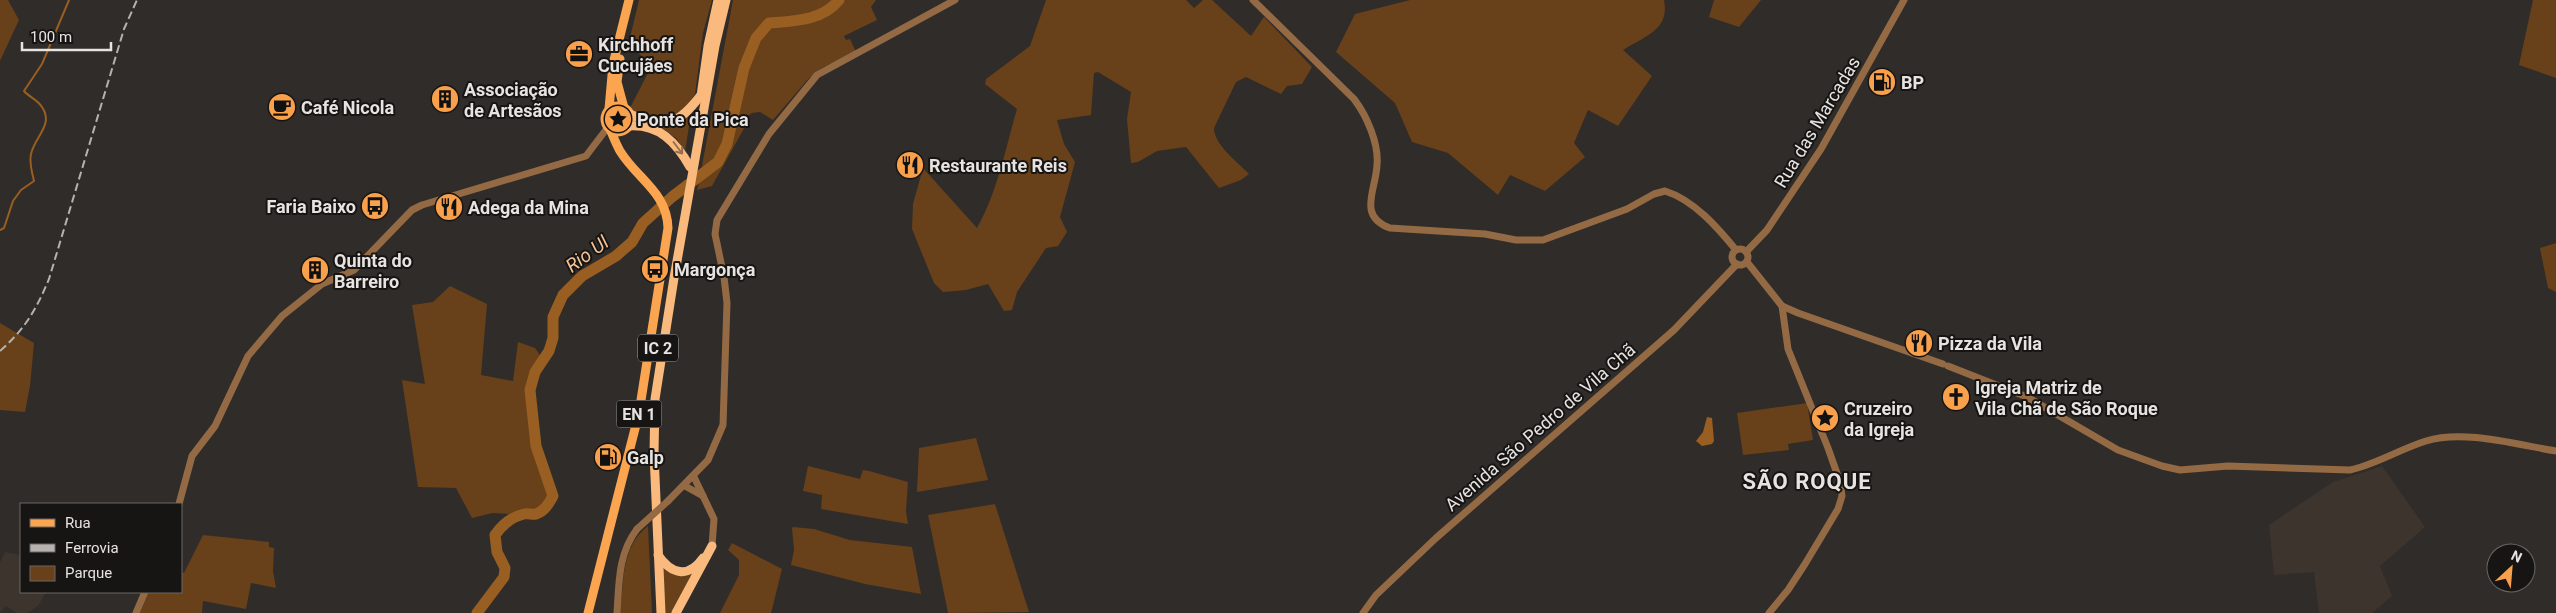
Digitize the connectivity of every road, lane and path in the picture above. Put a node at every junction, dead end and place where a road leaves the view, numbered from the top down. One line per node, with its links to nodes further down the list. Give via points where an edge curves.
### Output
1 (629, 0): 9 (main road, EN 1, via 613,64)
2 (635, 0): 10 (main road, via 618,74 619,95)
3 (718, 0): 8 (highway, IC 2)
4 (726, 0): 14 (highway, IC 2)
5 (955, 0): 24 (street, via 817,74 769,134 717,220 715,234 726,290 724,416 713,453)
6 (1253, 0): 16 (street, via 1362,109 1376,152 1370,204 1373,217 1380,224 1390,228 1543,240 1665,191 1701,213)
7 (1904, 0): 17 (street, Rua das Marcadas, via 1816,156 1767,230)
8 (701, 95): 10 (highway, via 682,117 672,122 651,123); 14 (highway, IC 2)
9 (609, 110): 10 (main road, via 616,106); 11 (main road, EN 1, via 605,118)
10 (627, 111): 12 (main road)
11 (609, 128): 12 (main road); 13 (main road, EN 1); 27 (street, via 586,156 417,208 404,217 354,270 322,284 282,316 248,356 214,426 192,456)
12 (626, 129): 13 (main road); 14 (highway, one-way to 14, via 648,128 668,136)
13 (618, 146): 32 (main road, EN 1, via 667,211 668,228 639,413)
14 (692, 167): 15 (highway, IC 2)
15 (685, 205): 29 (highway, IC 2, via 655,399); 34 (highway, IC 2, via 652,397 650,492)
16 (1736, 250): 17 (street); 19 (street, via 1733,257)
17 (1746, 252): 18 (street)
18 (1747, 262): 19 (street); 20 (street)
19 (1737, 264): 37 (street, Avenida São Pedro de Vila Chã, via 1674,330 1436,538 1376,595)
20 (1782, 306): 21 (street); 22 (street)
21 (1798, 313): 22 (street); 23 (street, via 2027,397 2118,450 2180,470 2228,466 2338,472 2363,467 2425,441 2448,437 2476,438)
22 (1785, 320): 38 (street, via 1788,349 1840,482 1842,496 1838,509 1801,571)
23 (2556, 452)
24 (694, 477): 25 (street); 26 (street)
25 (685, 486): 26 (street); 33 (street, bridge, via 637,529 627,543 621,560)
26 (703, 496): 28 (street, via 714,519)
27 (179, 503)
28 (712, 546): 29 (highway, via 700,562 685,572 673,571); 36 (highway)
29 (658, 555): 35 (highway, IC 2)
30 (145, 593): 31 (street)
31 (136, 613)
32 (588, 613)
33 (617, 613)
34 (656, 613)
35 (661, 613)
36 (676, 613)
37 (1363, 613)
38 (1769, 613)

